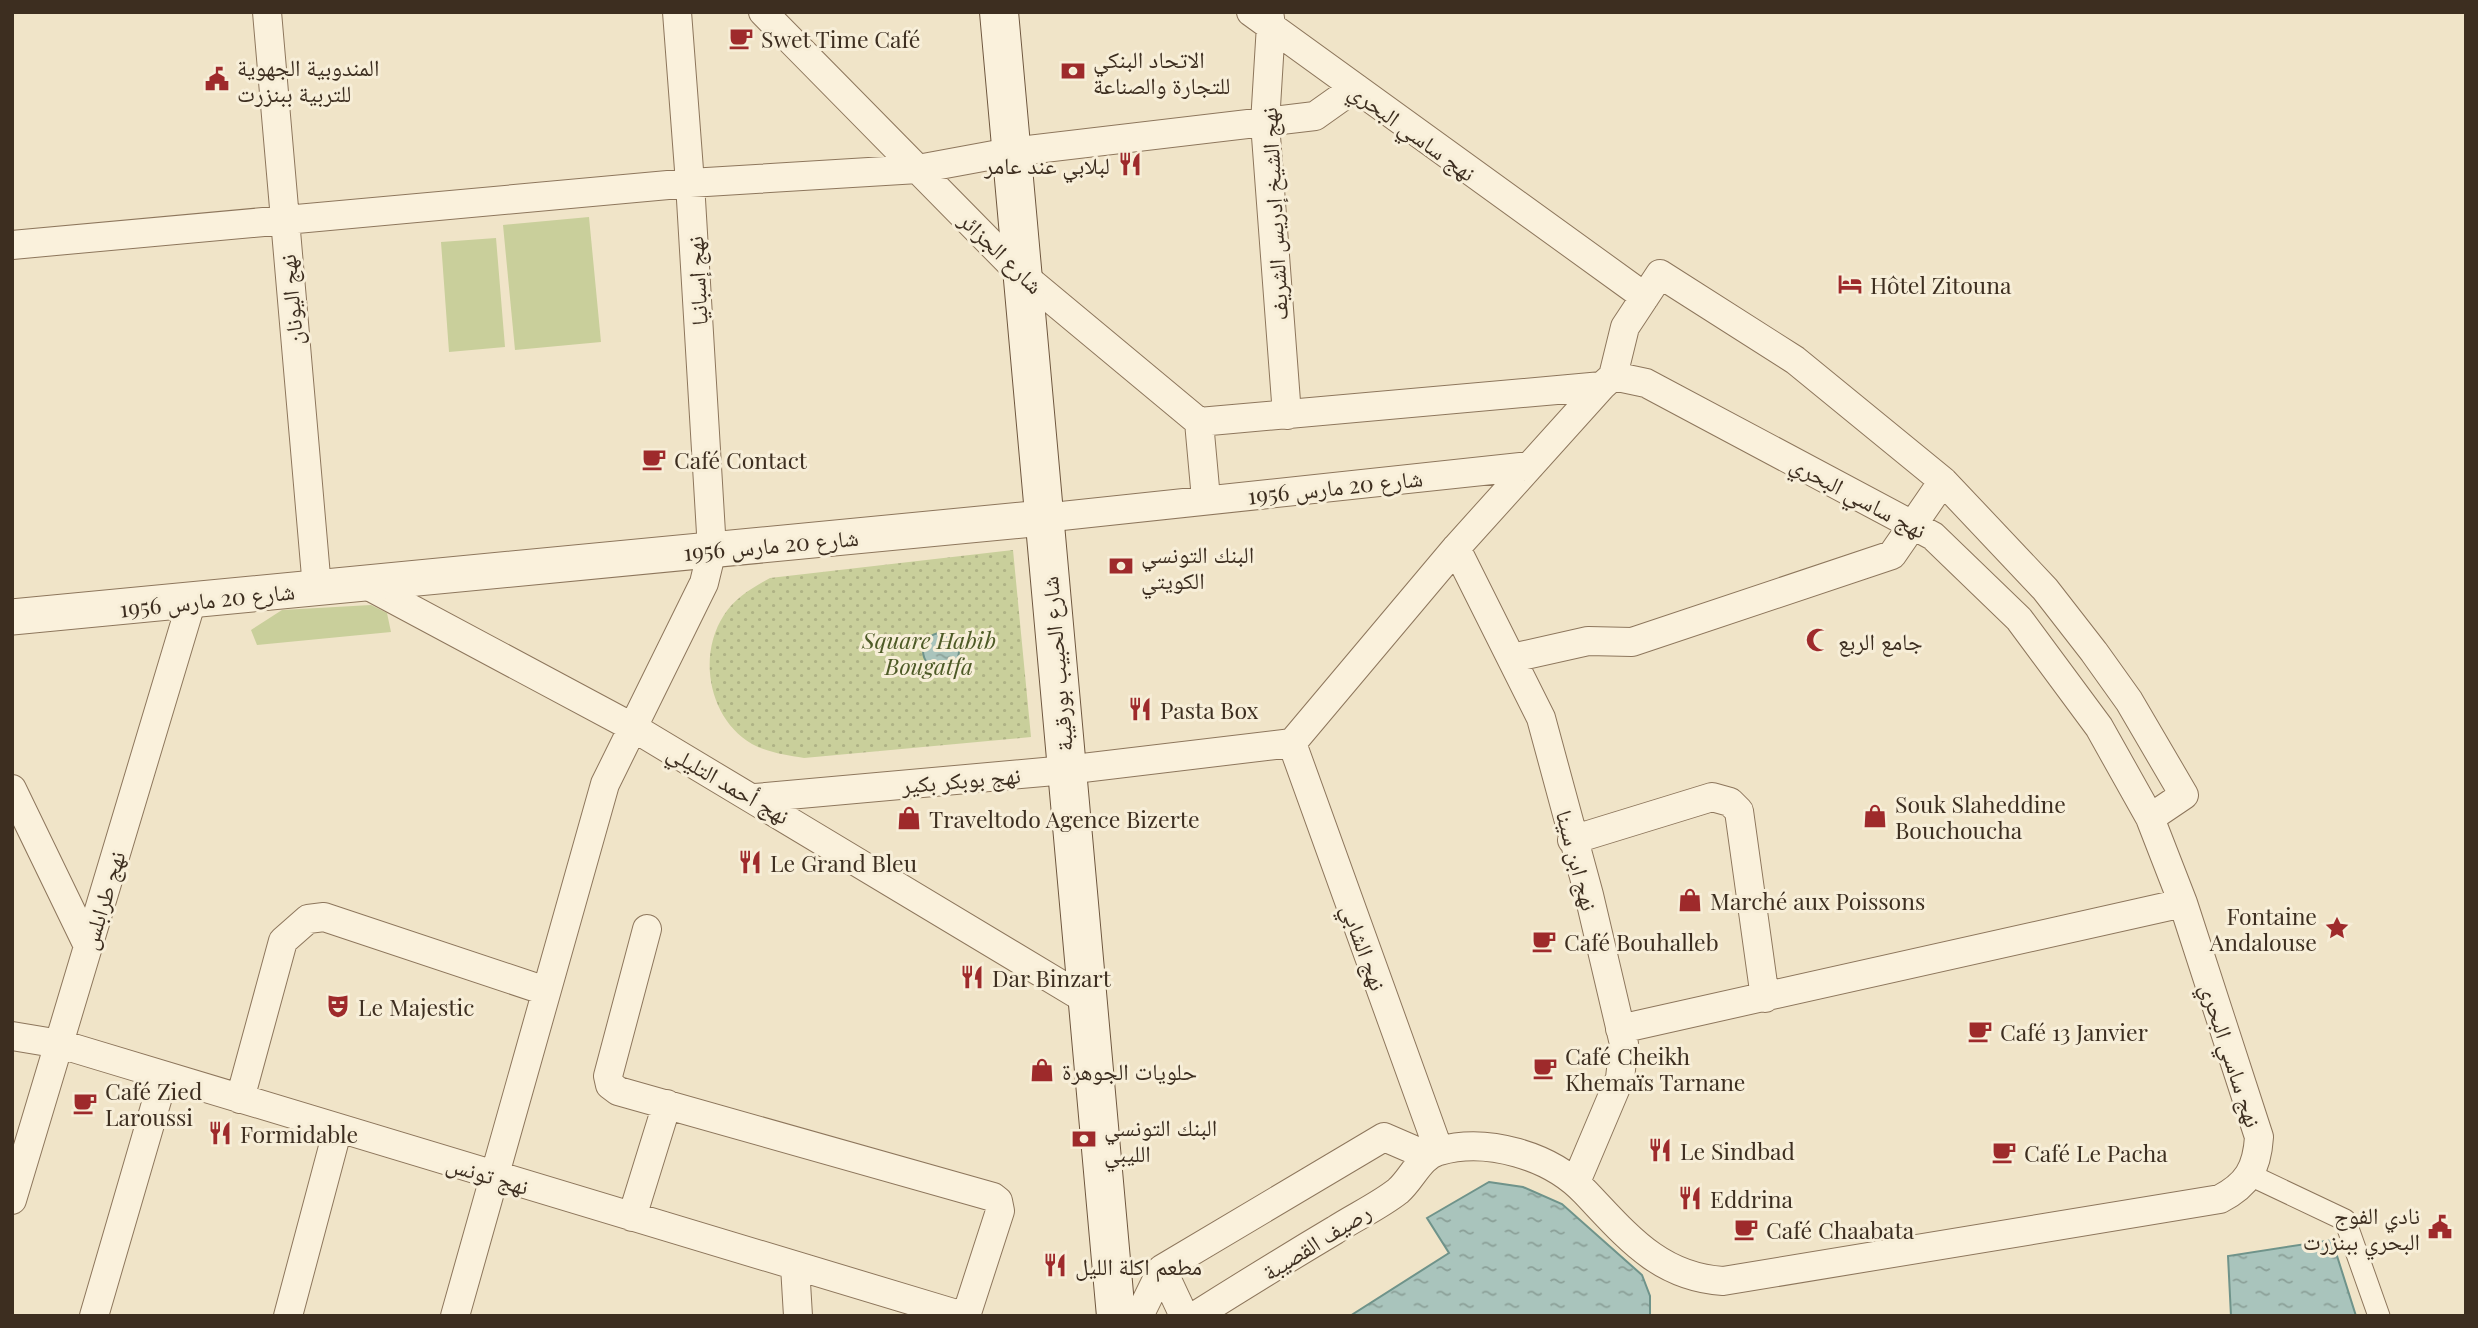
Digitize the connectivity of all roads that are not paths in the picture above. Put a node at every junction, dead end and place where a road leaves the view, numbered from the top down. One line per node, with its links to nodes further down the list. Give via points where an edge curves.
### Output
1 (267, 12): 11 (street, نهج اليونان)
2 (677, 12): 10 (street, نهج إسبانيا)
3 (763, 12): 9 (street, شارع الجزائر)
4 (999, 12): 8 (main road, شارع الحبيب بورقيبة)
5 (1264, 16): 6 (street, نهج ساسي البحري); 7 (street, نهج الشيخ إدريس الشريف)
6 (1353, 89): 7 (street, via 1315,116); 14 (street, نهج ساسي البحري)
7 (1265, 123): 8 (street); 16 (street, نهج الشيخ إدريس الشريف)
8 (1010, 152): 9 (street); 13 (main road, شارع الحبيب بورقيبة)
9 (918, 169): 10 (street); 13 (street, شارع الجزائر)
10 (690, 183): 11 (street); 24 (street, نهج إسبانيا)
11 (283, 219): 12 (street); 26 (street, نهج اليونان)
12 (12, 245)
13 (1020, 273): 17 (street, شارع الجزائر); 21 (main road, شارع الحبيب بورقيبة)
14 (1653, 286): 15 (street, via 1625,327); 19 (street, نهج ساسي البحري, via 1795,360)
15 (1608, 381): 16 (street, نهج ساسي البحري); 18 (street); 22 (street, نهج ساسي البحري, via 1646,383)
16 (1287, 415): 17 (street, نهج ساسي البحري)
17 (1199, 422): 20 (street)
18 (1530, 466): 20 (street, شارع 20 مارس 1956); 23 (street)
19 (1942, 481): 22 (street); 35 (street, نهج ساسي البحري, via 2045,589 2129,701 2184,795)
20 (1206, 499): 21 (street, شارع 20 مارس 1956)
21 (1043, 518): 24 (street, شارع 20 مارس 1956); 32 (main road, شارع الحبيب بورقيبة)
22 (1915, 525): 29 (street, via 1892,555 1632,642 1588,640); 35 (street, نهج ساسي البحري, via 1934,536 2019,620 2099,727)
23 (1456, 548): 29 (street, نهج ابن سينا); 31 (street)
24 (712, 550): 25 (street, شارع 20 مارس 1956); 30 (street, نهج إسبانيا, via 704,583)
25 (363, 583): 26 (street, شارع 20 مارس 1956); 30 (street, نهج أحمد التليلي)
26 (317, 588): 27 (street, شارع 20 مارس 1956)
27 (192, 600): 28 (street, شارع 20 مارس 1956); 39 (street, نهج طرابلس)
28 (12, 617)
29 (1512, 658): 36 (street, نهج ابن سينا, via 1541,718)
30 (634, 728): 34 (street, نهج أحمد التليلي); 40 (street, نهج إسبانيا, via 605,784)
31 (1292, 743): 32 (street, نهج بوبكر بكير); 50 (street, نهج الشابي)
32 (1066, 770): 34 (street, نهج بوبكر بكير); 42 (main road, شارع الحبيب بورقيبة)
33 (12, 789): 39 (street)
34 (755, 798): 42 (street, نهج أحمد التليلي)
35 (2150, 818): 37 (street, نهج ساسي البحري)
36 (1572, 840): 41 (street, via 1712,797 1730,802 1739,811); 43 (street, نهج ابن سينا)
37 (2183, 904): 41 (street); 51 (street, نهج ساسي البحري, via 2259,1137 2258,1158)
38 (647, 929): 48 (street, via 608,1076 610,1086 618,1091)
39 (88, 946): 45 (street, نهج طرابلس)
40 (546, 991): 47 (street, via 324,918 308,919 283,941); 52 (street, نهج إسبانيا)
41 (1765, 998): 43 (street)
42 (1085, 999): 63 (main road, شارع الحبيب بورقيبة)
43 (1620, 1029): 53 (street, نهج ابن سينا, via 1624,1044 1620,1078)
44 (12, 1037): 45 (street, نهج تونس)
45 (60, 1044): 46 (street, نهج تونس); 54 (street, نهج طرابلس)
46 (164, 1076): 47 (street, نهج تونس); 58 (street)
47 (240, 1099): 49 (street, نهج تونس)
48 (667, 1104): 55 (street); 62 (street, via 993,1197 1000,1211)
49 (338, 1128): 52 (street, نهج تونس); 59 (street)
50 (1433, 1154): 53 (street, نهج ساسي البحري, via 1484,1147 1519,1153); 57 (street, via 1384,1137); 66 (street, رصيف القصيبة, via 1398,1191)
51 (2248, 1174): 53 (street, نهج ساسي البحري, via 2241,1188 2220,1199 1723,1281 1694,1279 1667,1267 1624,1233); 67 (street, via 2345,1220)
52 (496, 1176): 55 (street, نهج تونس); 60 (street, نهج إسبانيا)
53 (1576, 1182)
54 (12, 1200)
55 (632, 1217): 56 (street, نهج تونس)
56 (794, 1266): 61 (street); 62 (street, نهج تونس)
57 (1163, 1269): 64 (street); 65 (street)
58 (94, 1316)
59 (288, 1316)
60 (456, 1316)
61 (798, 1316)
62 (965, 1316)
63 (1116, 1316)
64 (1139, 1316)
65 (1184, 1316)
66 (1195, 1316)
67 (2379, 1316)

